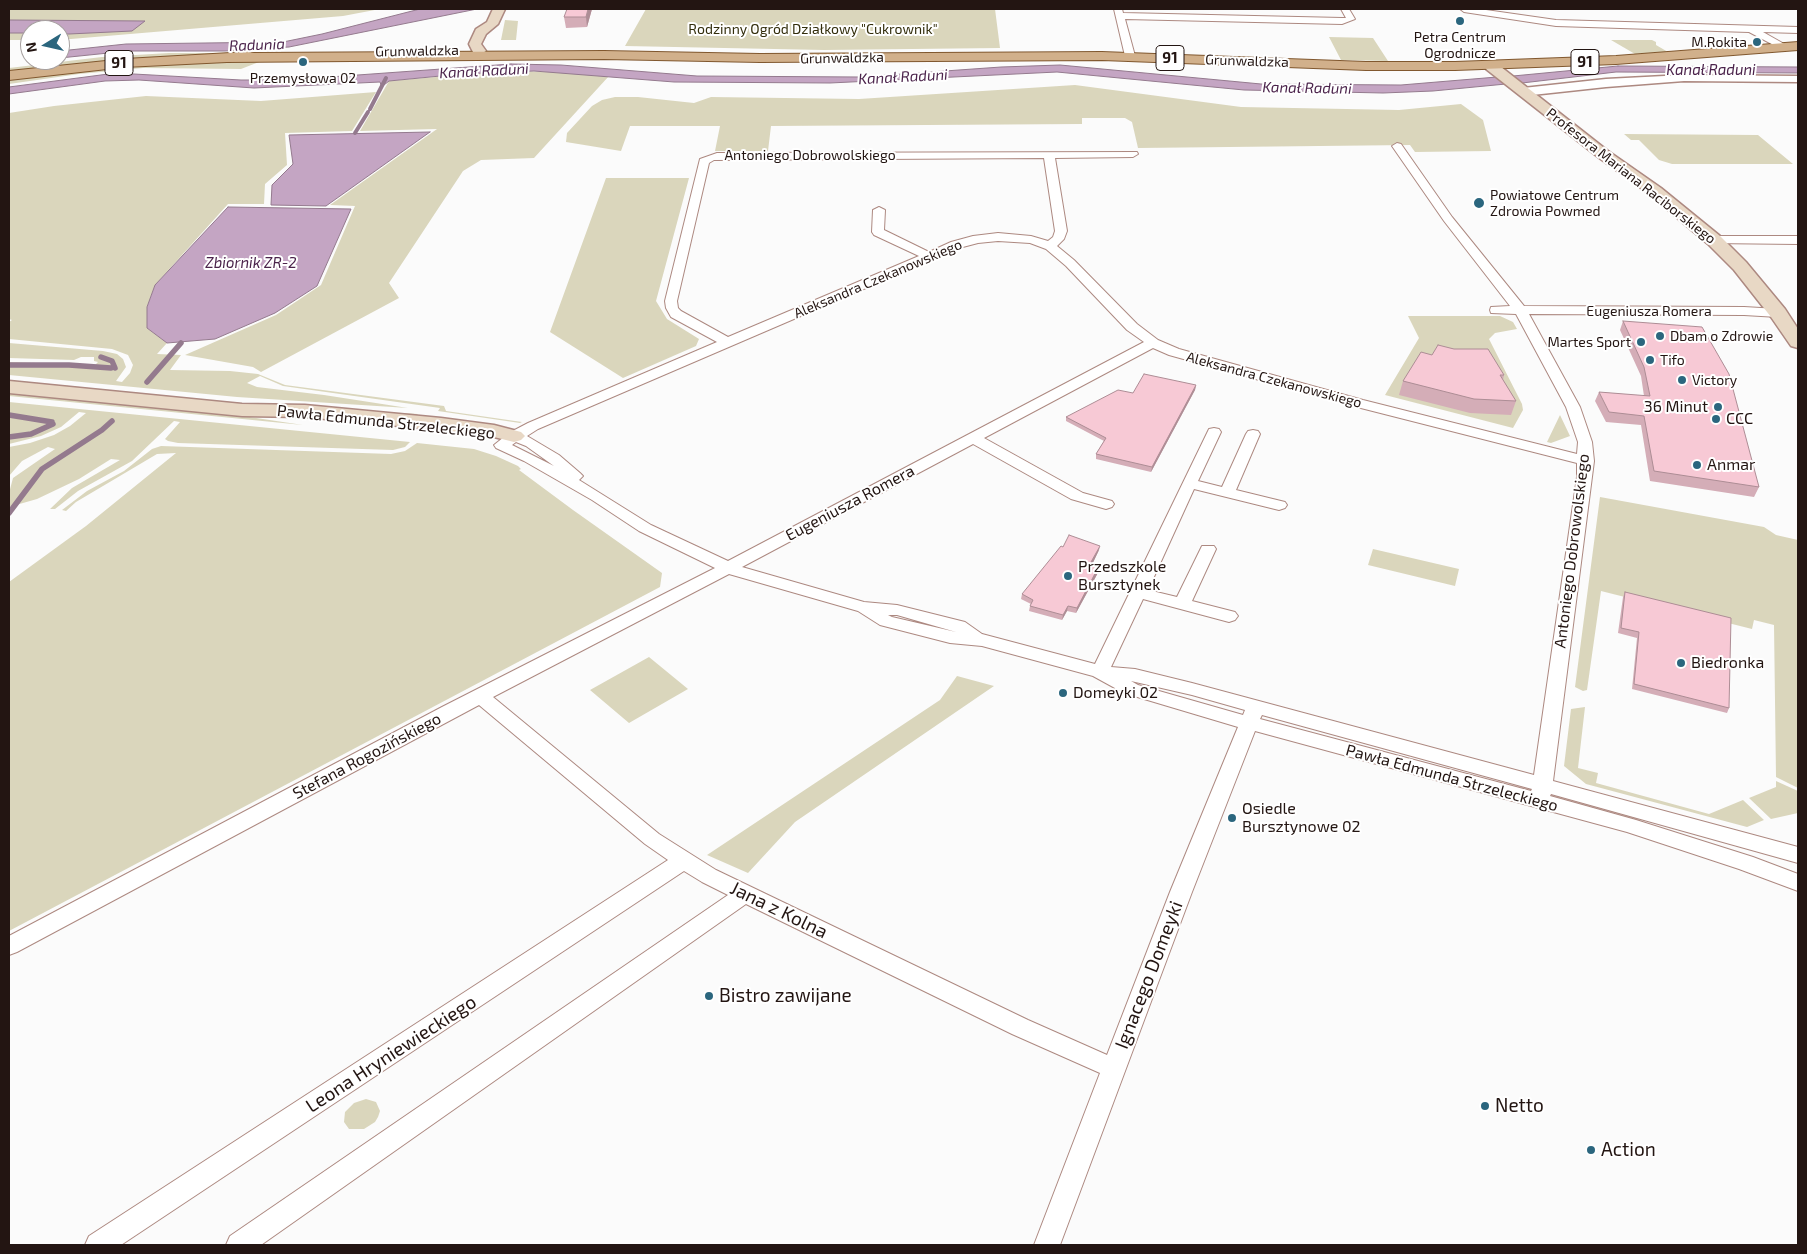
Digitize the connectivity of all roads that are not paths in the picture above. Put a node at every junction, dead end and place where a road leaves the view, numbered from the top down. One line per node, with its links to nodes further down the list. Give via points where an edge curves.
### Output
1 (1345, 9): 4 (street, via 1351,19 1342,21)
2 (1464, 9): 3 (street)
3 (1505, 11): 6 (street, via 1556,22)
4 (1119, 12): 11 (street)
5 (496, 16): 10 (main road, via 488,44)
6 (1751, 29): 7 (street); 9 (street)
7 (1798, 30)
8 (1798, 46): 9 (main road, Grunwaldzka / 91)
9 (1783, 47): 13 (main road, Grunwaldzka / 91)
10 (477, 50): 11 (main road, Grunwaldzka / 91, via 760,58); 12 (main road, Grunwaldzka / 91); 12 (main road, Grunwaldzka / 91)
11 (1130, 56): 13 (main road, Grunwaldzka / 91, via 1366,66)
12 (230, 58): 14 (main road, Grunwaldzka / 91, via 117,64)
13 (1491, 66): 16 (main road, Profesora Mariana Raciborskiego)
14 (9, 76)
15 (1798, 79): 16 (street, via 1684,78)
16 (1519, 88): 21 (main road, Profesora Mariana Raciborskiego)
17 (1397, 146): 26 (street, Antoniego Dobrowolskiego, via 1428,193)
18 (1049, 154): 19 (street, Antoniego Dobrowolskiego); 23 (street, via 1061,232); 28 (street, Antoniego Dobrowolskiego, via 717,156 704,161 671,301 676,314)
19 (1133, 154)
20 (879, 210): 24 (street, via 878,232)
21 (1714, 240): 22 (street); 27 (main road, Profesora Mariana Raciborskiego, via 1740,266)
22 (1798, 240)
23 (1050, 246): 24 (street, Aleksandra Czekanowskiego, via 1026,239 988,237); 30 (street, Aleksandra Czekanowskiego)
24 (929, 256): 28 (street, Aleksandra Czekanowskiego)
25 (1496, 310): 26 (street, Eugeniusza Romera)
26 (1520, 310): 27 (street, Eugeniusza Romera); 36 (street, Antoniego Dobrowolskiego, via 1573,407 1585,442)
27 (1778, 314): 29 (main road, Profesora Mariana Raciborskiego)
28 (727, 342): 35 (street, Aleksandra Czekanowskiego, via 542,422)
29 (1798, 342)
30 (1153, 344): 34 (street, Eugeniusza Romera); 36 (street, Aleksandra Czekanowskiego, via 1264,378)
31 (9, 388): 35 (main road, Pawła Edmunda Strzeleckiego, via 242,410 300,421)
32 (1214, 432): 37 (street)
33 (1253, 434): 38 (street)
34 (972, 438): 39 (street, via 1077,496); 42 (street, Eugeniusza Romera)
35 (508, 441): 42 (street, Pawła Edmunda Strzeleckiego, via 530,458 645,528)
36 (1586, 461): 49 (street, Antoniego Dobrowolskiego)
37 (1191, 484): 38 (street); 43 (street)
38 (1227, 493): 40 (street)
39 (1106, 504)
40 (1279, 505)
41 (1208, 549): 44 (street)
42 (727, 567): 46 (street, Pawła Edmunda Strzeleckiego, via 864,607 886,620 950,637 982,640); 47 (street, Stefana Rogozińskiego)
43 (1139, 593): 44 (street); 46 (street)
44 (1182, 604): 45 (street)
45 (1229, 616)
46 (1103, 673): 48 (street, Pawła Edmunda Strzeleckiego, via 1131,689)
47 (481, 696): 51 (street, Jana z Kolna, via 652,839); 54 (street, Stefana Rogozińskiego)
48 (1252, 714): 49 (street, Pawła Edmunda Strzeleckiego); 55 (street, Ignacego Domeyki)
49 (1541, 793): 50 (street, Pawła Edmunda Strzeleckiego); 52 (street, Pawła Edmunda Strzeleckiego, via 1746,862)
50 (1798, 855)
51 (684, 860): 53 (street, Jana z Kolna); 56 (street, Leona Hryniewieckiego)
52 (1798, 883)
53 (744, 893): 55 (street, Jana z Kolna, via 1060,1046); 57 (street)
54 (9, 946)
55 (1113, 1068): 58 (street, Ignacego Domeyki)
56 (98, 1245)
57 (239, 1245)
58 (1047, 1245)

